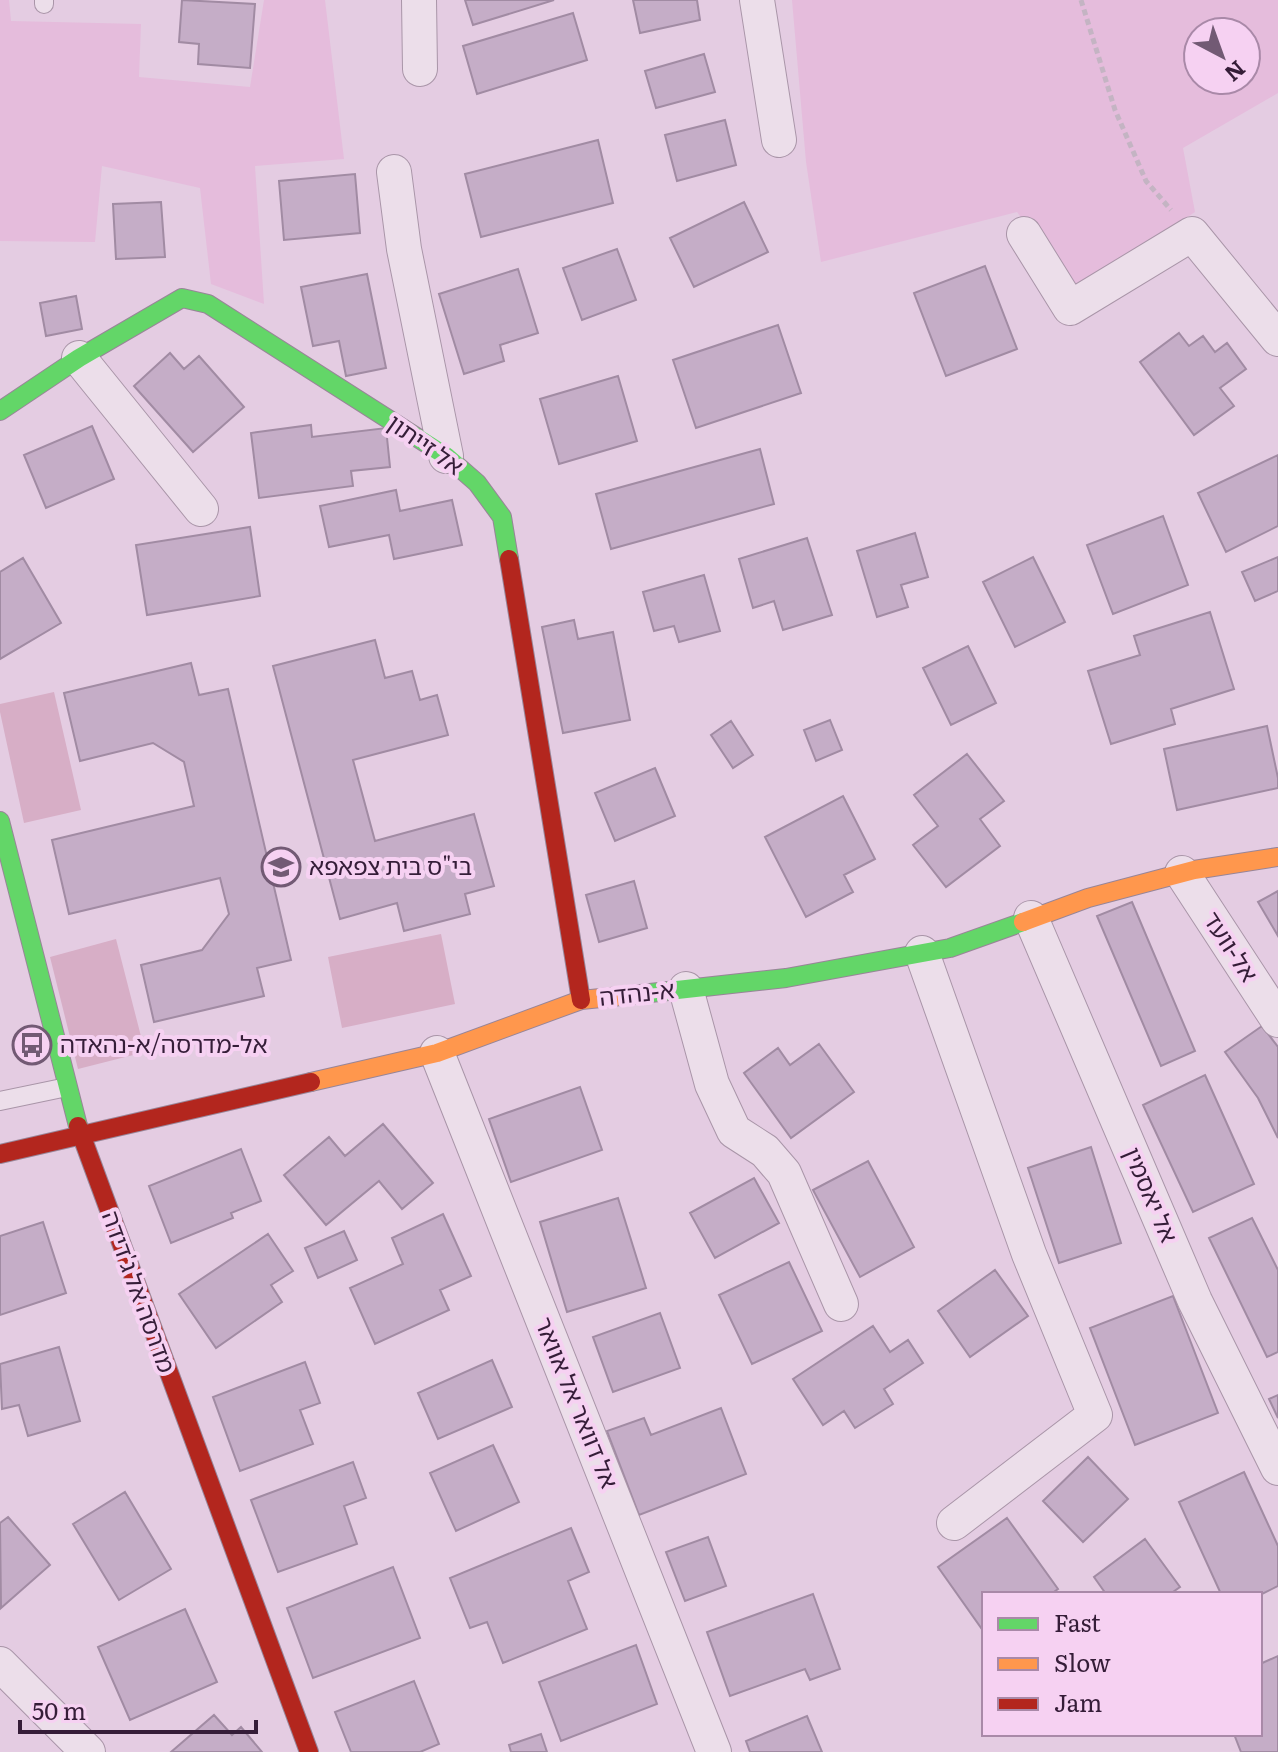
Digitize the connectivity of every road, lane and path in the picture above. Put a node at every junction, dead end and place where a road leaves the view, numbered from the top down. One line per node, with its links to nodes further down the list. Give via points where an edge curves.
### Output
1 (419, 0): 4 (street)
2 (757, 0): 5 (street)
3 (1081, 0): 8 (path, via 1115,110 1146,181)
4 (420, 69)
5 (779, 140)
6 (394, 172): 12 (street, via 404,249)
7 (1024, 234): 8 (street, via 1070,308)
8 (1192, 234): 9 (street)
9 (1278, 339)
10 (79, 358): 11 (street, אל זייתון); 12 (street, אל זייתון, via 182,298 208,304); 13 (street)
11 (0, 411)
12 (446, 456): 20 (street, אל זייתון, via 477,483 502,517)
13 (201, 509)
14 (0, 821): 23 (street, מדרסה אל ג'דידה)
15 (1278, 857): 16 (street, א-נהדה)
16 (1182, 873): 17 (street, א-נהדה); 21 (street, אל-וועד)
17 (1031, 918): 18 (street, א-נהדה); 28 (street, אל יאסמין, via 1195,1301)
18 (922, 953): 19 (street, א-נהדה, via 786,978); 29 (street, via 1029,1254 1095,1415)
19 (686, 989): 20 (street, א-נהדה); 27 (street, via 712,1084 734,1131 765,1151 784,1173)
20 (581, 1000): 22 (street, א-נהדה)
21 (1278, 1020)
22 (437, 1053): 25 (street, א-נהדה); 33 (street, אל דוואר אל אוואר)
23 (67, 1087): 24 (lane); 25 (street, מדרסה אל ג'דידה)
24 (0, 1101)
25 (80, 1136): 26 (street, א-נהדה); 32 (street, מדרסה אל ג'דידה)
26 (0, 1154)
27 (841, 1304)
28 (1278, 1468)
29 (954, 1523)
30 (0, 1664): 31 (street)
31 (88, 1752)
32 (309, 1752)
33 (714, 1752)

